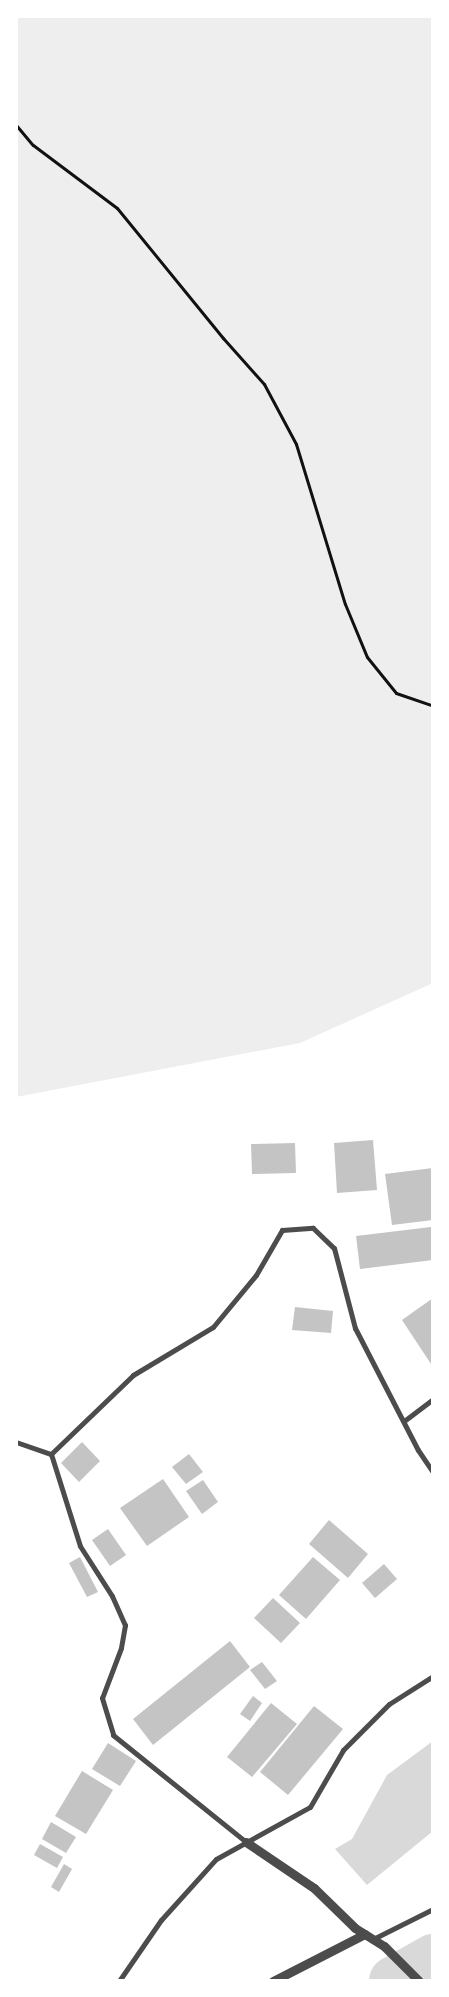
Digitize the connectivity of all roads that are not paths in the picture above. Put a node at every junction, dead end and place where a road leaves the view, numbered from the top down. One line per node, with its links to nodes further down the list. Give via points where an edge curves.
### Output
1 (433, 1399): 2 (street)
2 (404, 1421): 4 (street, via 355,1328 334,1248 313,1228 282,1230 256,1275 213,1327 133,1375); 5 (street)
3 (16, 1442): 4 (street)
4 (51, 1454): 7 (street, via 80,1546 112,1596 125,1625 121,1648 102,1698 113,1735)
5 (433, 1472)
6 (433, 1676): 7 (street, via 389,1704 343,1750 310,1806)
7 (246, 1842): 9 (street, via 314,1888 356,1928); 10 (street, via 216,1859 161,1920)
8 (433, 1909): 9 (street)
9 (369, 1936): 11 (street); 12 (street, via 384,1946)
10 (120, 1981)
11 (273, 1981)
12 (419, 1981)

